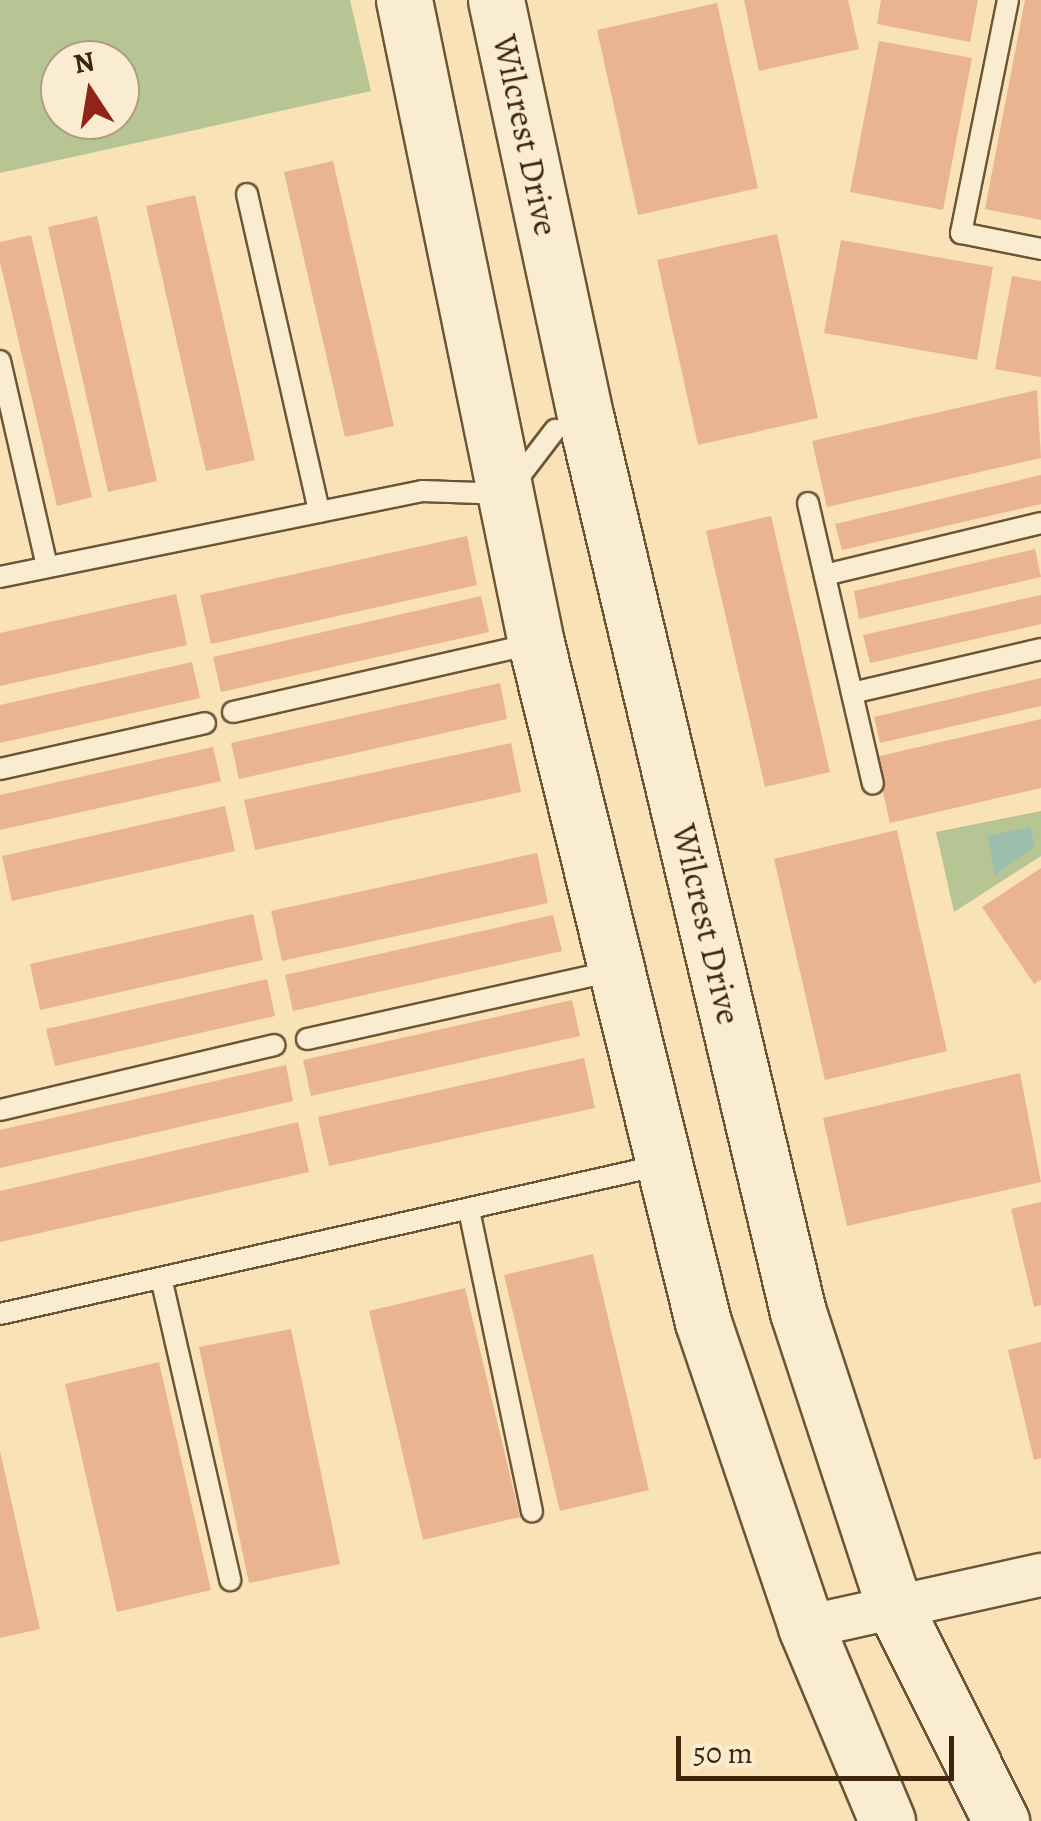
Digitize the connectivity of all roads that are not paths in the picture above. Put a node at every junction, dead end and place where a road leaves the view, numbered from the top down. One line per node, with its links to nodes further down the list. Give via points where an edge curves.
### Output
1 (404, 0): 8 (main road)
2 (496, 0): 33 (main road, Wilcrest Drive, via 586,419 798,1312)
3 (1008, 0): 5 (lane, via 961,233)
4 (246, 194): 10 (lane)
5 (1041, 249)
6 (0, 361): 12 (lane)
7 (555, 430): 8 (lane)
8 (506, 494): 10 (lane, via 422,491); 15 (main road)
9 (808, 503): 13 (lane)
10 (319, 512): 12 (lane)
11 (1041, 523): 13 (lane)
12 (47, 568): 14 (lane)
13 (825, 574): 17 (lane)
14 (0, 577)
15 (536, 644): 18 (lane); 22 (main road)
16 (1041, 649): 17 (lane)
17 (852, 693): 21 (lane)
18 (233, 712)
19 (204, 723): 20 (lane)
20 (0, 769)
21 (873, 784)
22 (614, 971): 23 (lane); 26 (main road)
23 (307, 1039)
24 (274, 1045): 25 (lane)
25 (0, 1110)
26 (662, 1164): 27 (lane); 34 (main road, via 702,1322)
27 (468, 1210): 28 (lane); 30 (lane)
28 (162, 1282): 29 (lane); 32 (lane)
29 (0, 1314)
30 (532, 1511)
31 (1041, 1575): 33 (street)
32 (230, 1580)
33 (895, 1608): 34 (street); 36 (main road, Wilcrest Drive)
34 (806, 1627): 35 (main road)
35 (887, 1821)
36 (1001, 1821)

